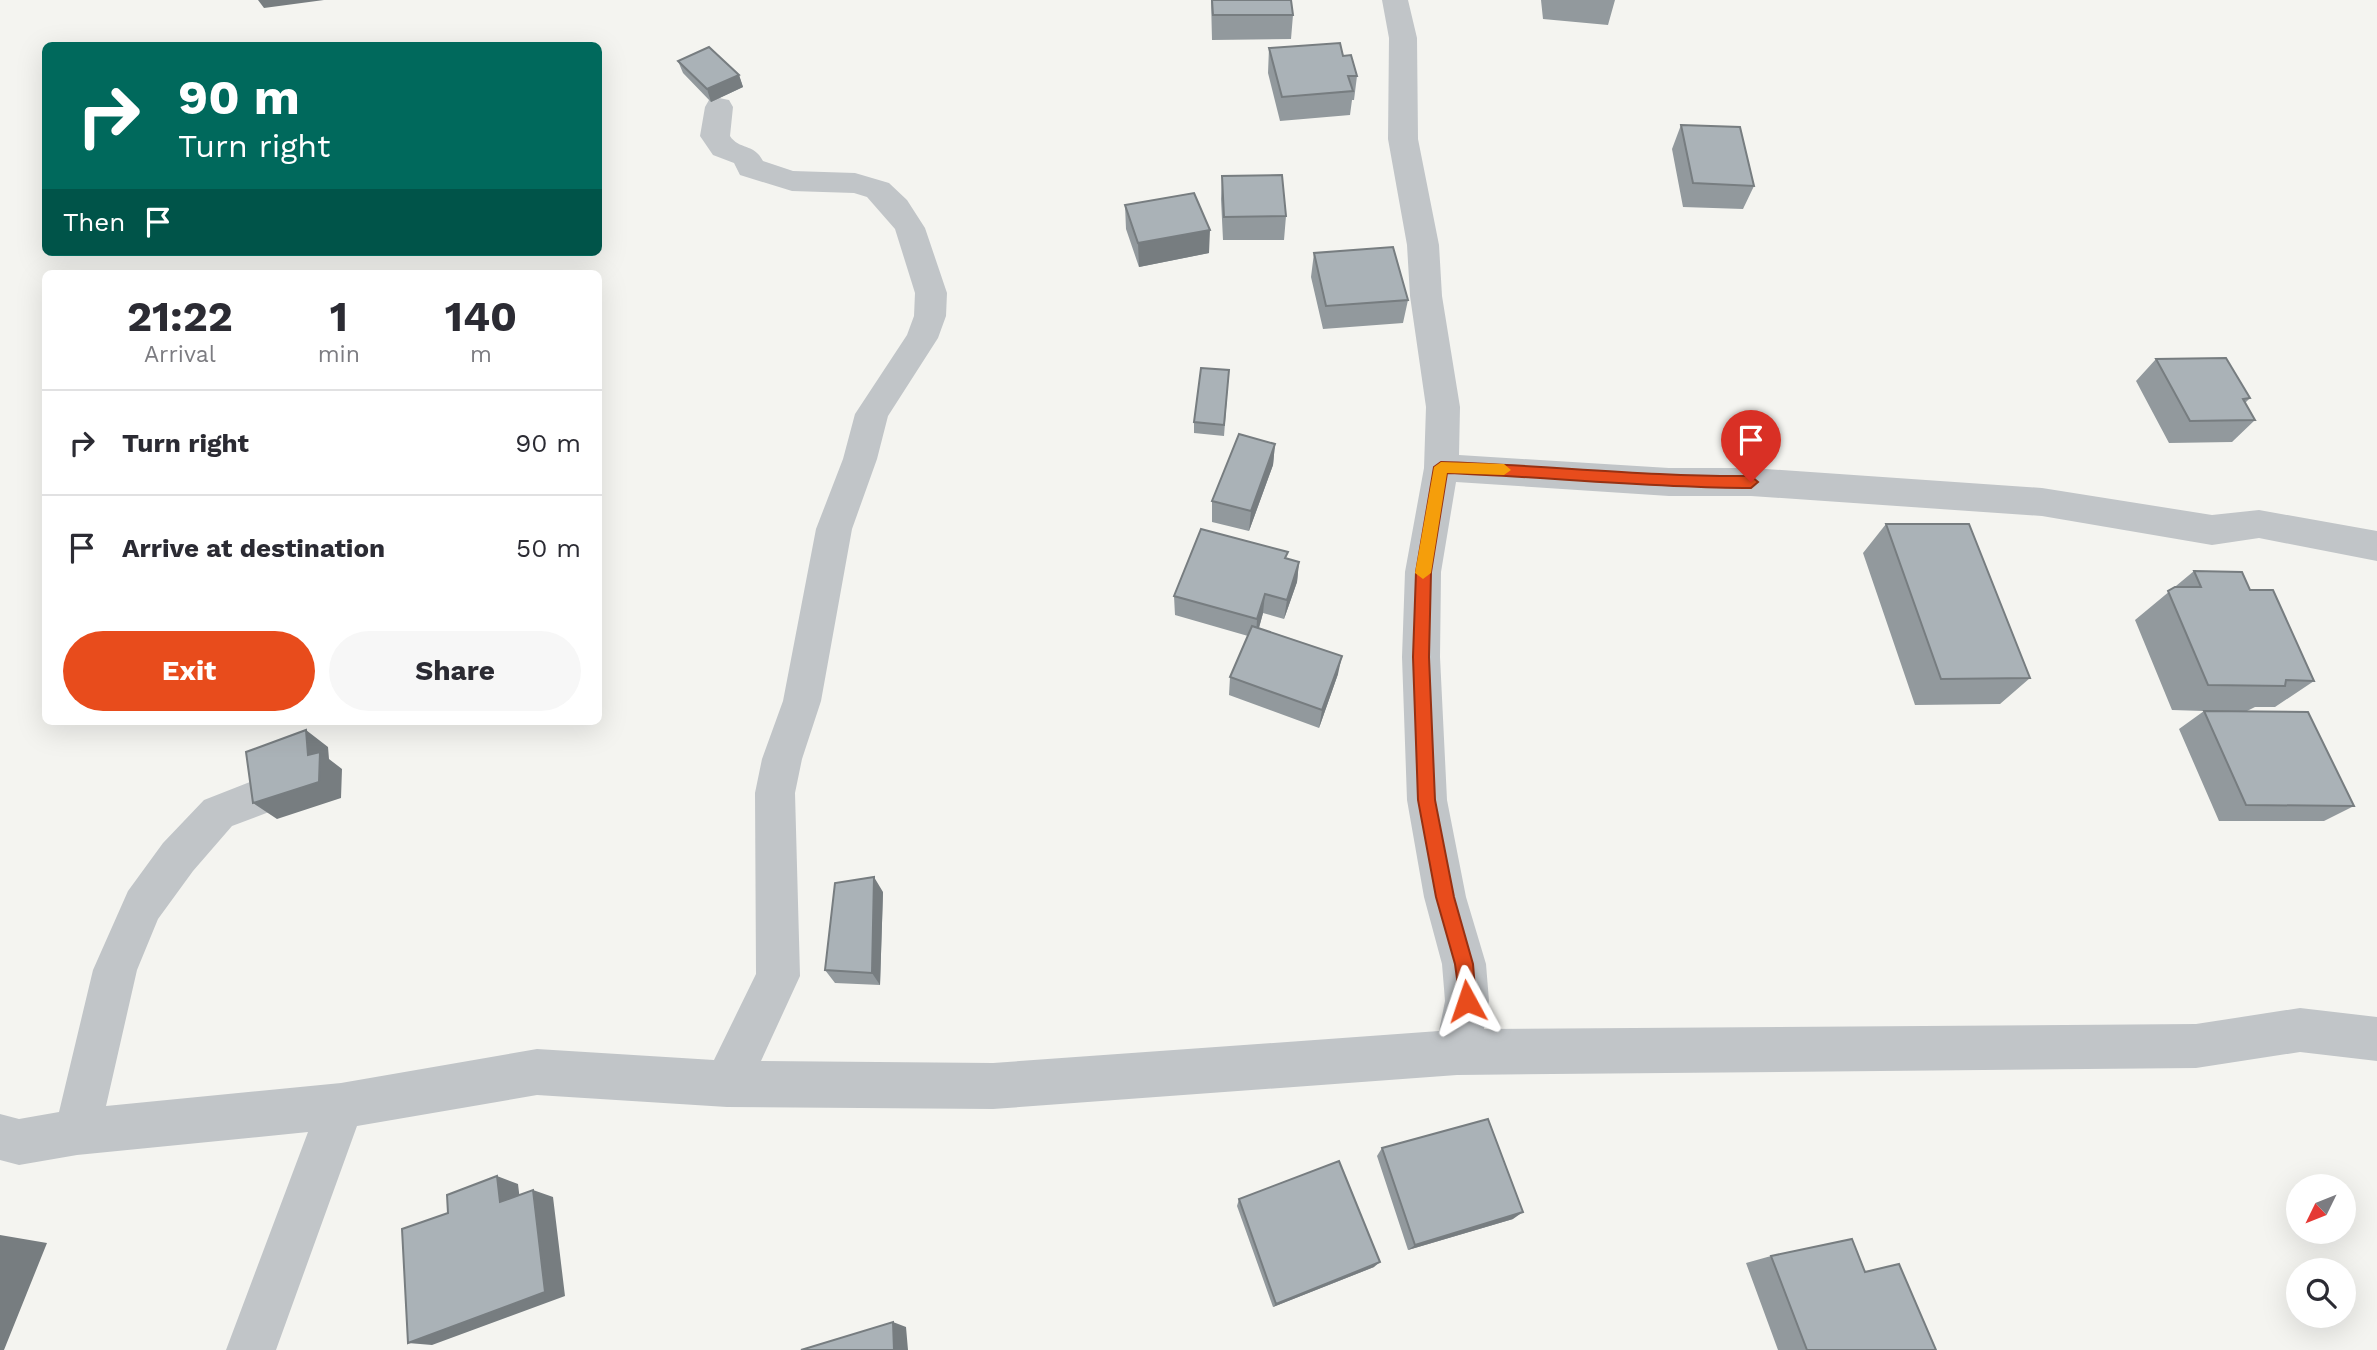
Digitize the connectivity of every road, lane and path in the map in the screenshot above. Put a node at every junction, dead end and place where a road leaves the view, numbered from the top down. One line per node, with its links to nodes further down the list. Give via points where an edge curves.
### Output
1 (1395, 0): 3 (street, via 1403,38 1403,139 1423,245 1443,407)
2 (719, 107): 8 (street, via 715,136 723,148 746,157 751,168 792,181 855,183 878,190 910,228 931,293 930,316 922,338 872,414 834,529 802,701 775,793 778,976)
3 (1441, 467): 4 (street, via 2042,502 2212,530 2259,524); 7 (street, via 1423,572 1422,670 1427,800 1465,976 1467,1001)
4 (2377, 546)
5 (255, 799): 10 (street, via 218,813 143,905 115,971)
6 (2377, 1039): 7 (street, via 2300,1030 2196,1046)
7 (1457, 1052): 8 (street, via 993,1086)
8 (727, 1084): 9 (street, via 537,1072)
9 (341, 1106): 10 (street); 12 (street)
10 (77, 1132): 11 (street, via 19,1142)
11 (0, 1137)
12 (251, 1350)

